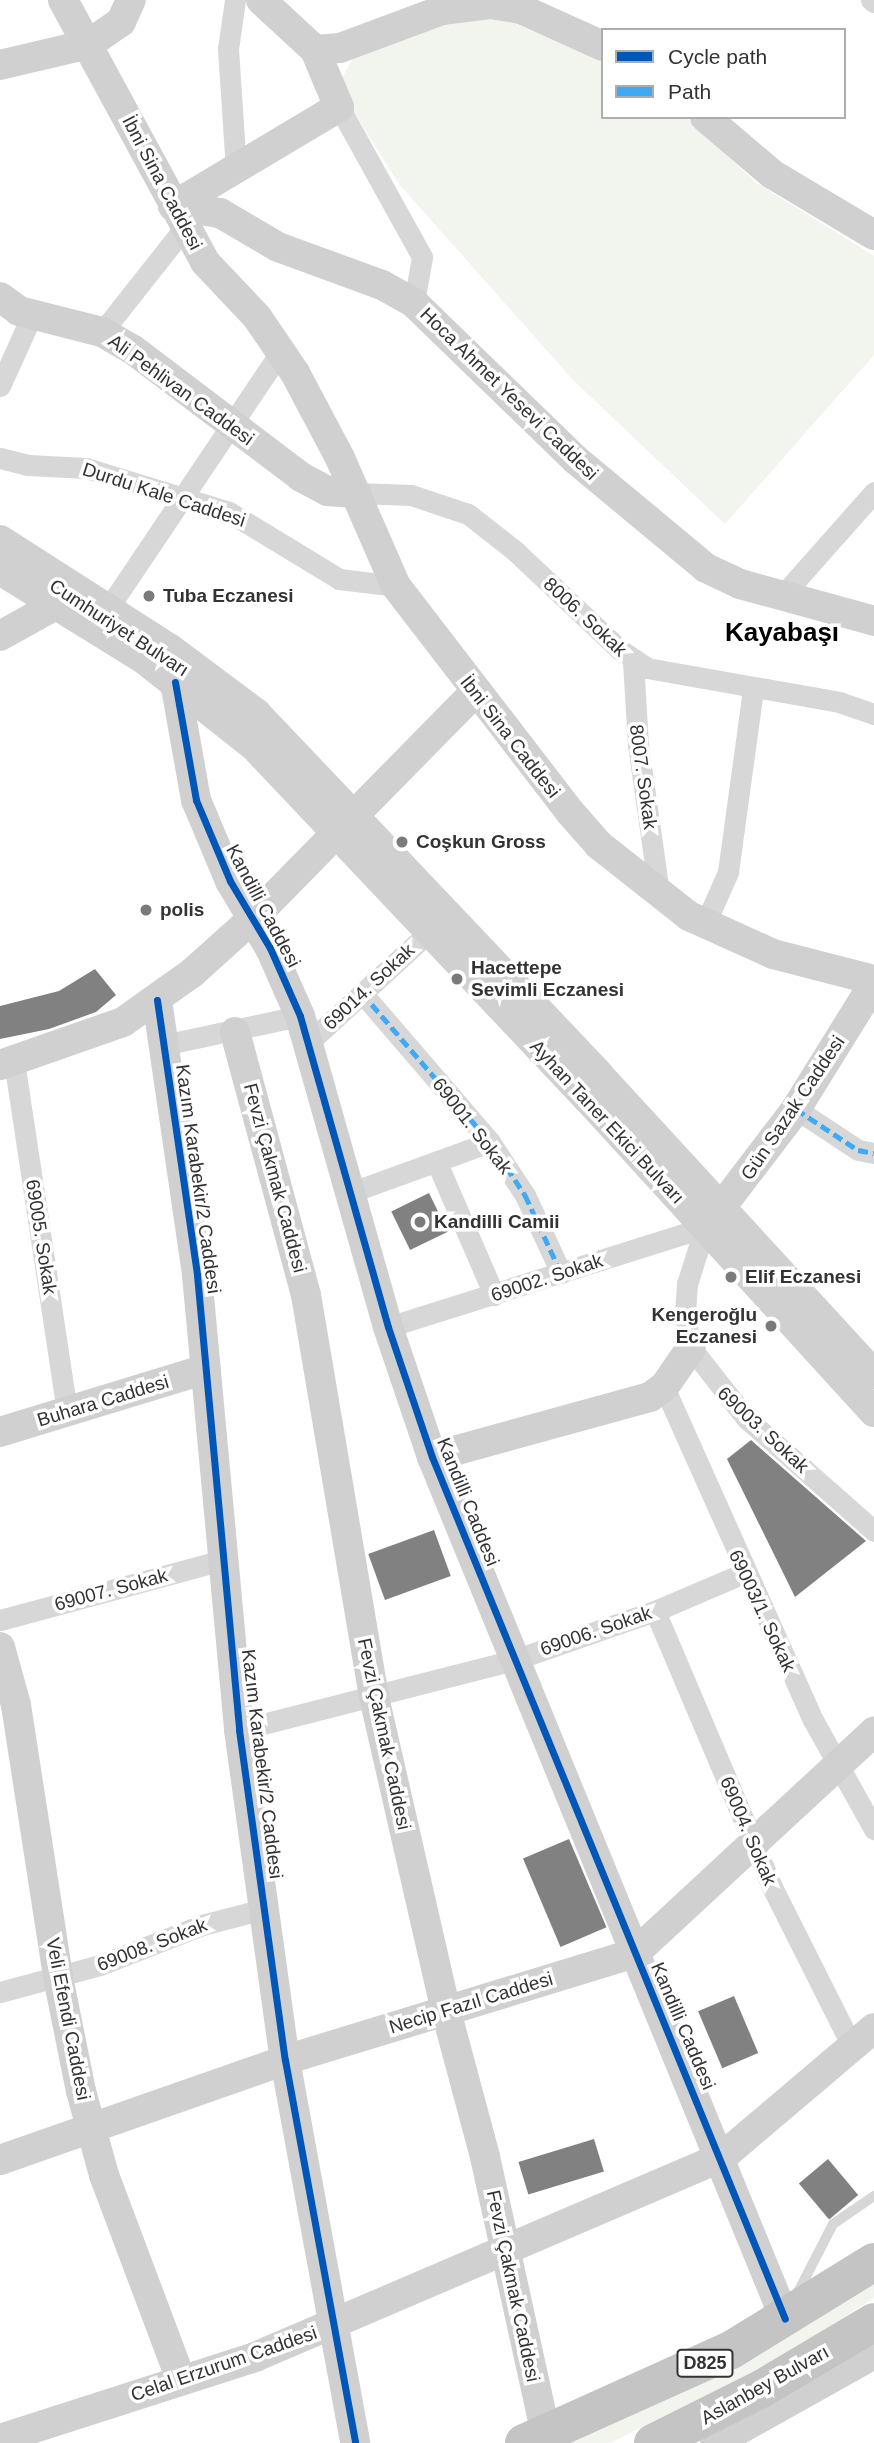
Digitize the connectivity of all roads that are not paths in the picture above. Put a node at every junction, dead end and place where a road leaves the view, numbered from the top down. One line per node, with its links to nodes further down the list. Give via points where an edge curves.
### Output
1 (63, 0): 6 (street, İbni Sina Caddesi)
2 (131, 0): 6 (street, via 121,22)
3 (235, 0): 12 (street, via 228,49)
4 (261, 0): 8 (street)
5 (471, 2): 7 (street, via 521,9); 8 (street, via 395,24 340,48)
6 (89, 44): 9 (street); 13 (street, İbni Sina Caddesi)
7 (601, 46)
8 (315, 50): 10 (street)
9 (0, 65)
10 (339, 107): 12 (street); 16 (street, via 422,257)
11 (707, 119): 14 (street, via 772,174)
12 (236, 168): 13 (street)
13 (179, 216): 16 (street, Hoca Ahmet Yesevi Caddesi, via 220,213 278,247 382,285); 18 (street); 19 (street, İbni Sina Caddesi, via 205,262 257,317)
14 (874, 235)
15 (0, 297): 17 (street, Ali Pehlivan Caddesi)
16 (414, 303): 29 (street, Hoca Ahmet Yesevi Caddesi, via 576,460 683,554 722,577)
17 (32, 315): 18 (street, Ali Pehlivan Caddesi); 20 (street)
18 (102, 332): 21 (street, Ali Pehlivan Caddesi, via 131,349)
19 (281, 351): 21 (street); 24 (street, İbni Sina Caddesi)
20 (0, 387)
21 (231, 427): 24 (street, Ali Pehlivan Caddesi, via 314,485); 25 (street)
22 (0, 458): 25 (street, Durdu Kale Caddesi, via 28,465 86,468)
23 (874, 492): 29 (street)
24 (356, 493): 28 (street, İbni Sina Caddesi); 34 (street, 8006. Sokak, via 411,495 468,514 514,550)
25 (181, 498): 28 (street, Durdu Kale Caddesi, via 251,523 338,579); 31 (street)
26 (0, 540): 31 (street, Cumhuriyet Bulvarı)
27 (0, 570): 30 (street, Cumhuriyet Bulvarı)
28 (396, 586): 37 (street, İbni Sina Caddesi)
29 (782, 596): 32 (street, Hoca Ahmet Yesevi Caddesi)
30 (56, 605): 33 (street); 35 (street, Cumhuriyet Bulvarı)
31 (109, 607): 39 (street, Cumhuriyet Bulvarı, via 249,707)
32 (874, 621)
33 (0, 636)
34 (633, 661): 36 (street, 8006. Sokak, via 668,674); 40 (street, 8007. Sokak, via 636,726)
35 (175, 682): 39 (street, Cumhuriyet Bulvarı); 41 (street, Kandilli Caddesi, via 195,800)
36 (753, 689): 38 (street, 8006. Sokak, via 839,702); 42 (street, via 728,872)
37 (475, 692): 39 (street); 40 (street, İbni Sina Caddesi, via 599,845)
38 (874, 714)
39 (346, 825): 41 (street); 43 (street, Ayhan Taner Ekici Bulvarı); 56 (street, Ayhan Taner Ekici Bulvarı)
40 (659, 893): 42 (street, İbni Sina Caddesi)
41 (252, 919): 46 (street); 47 (street, Kandilli Caddesi)
42 (705, 924): 44 (street, İbni Sina Caddesi, via 805,965)
43 (429, 932): 45 (street, 69014. Sokak); 56 (street, Ayhan Taner Ekici Bulvarı)
44 (874, 982): 51 (street, Gün Sazak Caddesi)
45 (362, 993): 47 (street, 69014. Sokak); 52 (street, 69001. Sokak)
46 (157, 1000): 49 (street, Kazım Karabekir/2 Caddesi); 50 (street, via 89,1037)
47 (304, 1029): 48 (street); 55 (street, Kandilli Caddesi)
48 (235, 1032): 49 (street); 75 (street, Fevzi Çakmak Caddesi, via 306,1296)
49 (163, 1045): 61 (street, Kazım Karabekir/2 Caddesi)
50 (7, 1063): 64 (street, 69005. Sokak)
51 (796, 1109): 53 (street, via 858,1150); 56 (street, Gün Sazak Caddesi)
52 (490, 1142): 54 (street); 57 (street, 69001. Sokak, via 525,1195)
53 (874, 1153)
54 (437, 1163): 55 (street); 58 (street)
55 (352, 1192): 59 (street, Kandilli Caddesi)
56 (713, 1218): 57 (street, 69002. Sokak); 60 (street, 69003. Sokak, via 687,1284 685,1315); 62 (street, Ayhan Taner Ekici Bulvarı); 65 (street, Ayhan Taner Ekici Bulvarı)
57 (561, 1273): 58 (street, 69002. Sokak)
58 (494, 1295): 59 (street, 69002. Sokak)
59 (388, 1327): 67 (street, Kandilli Caddesi)
60 (691, 1348): 63 (street); 68 (street, 69003. Sokak, via 746,1418)
61 (206, 1369): 64 (street, Buhara Caddesi); 69 (street, Kazım Karabekir/2 Caddesi)
62 (874, 1374)
63 (664, 1388): 67 (street, via 650,1397); 70 (street, 69003/1. Sokak)
64 (67, 1412): 66 (street, Buhara Caddesi)
65 (874, 1412)
66 (0, 1432)
67 (432, 1457): 74 (street, Kandilli Caddesi)
68 (874, 1531)
69 (223, 1560): 72 (street, 69007. Sokak); 76 (street, Kazım Karabekir/2 Caddesi)
70 (744, 1573): 71 (street, 69006. Sokak); 78 (street, 69003/1. Sokak)
71 (655, 1611): 74 (street, 69006. Sokak); 80 (street, 69004. Sokak)
72 (0, 1620)
73 (0, 1647): 83 (street, Veli Efendi Caddesi, via 16,1705)
74 (514, 1660): 75 (street, 69006. Sokak); 82 (street, Kandilli Caddesi)
75 (374, 1697): 76 (street, 69006. Sokak); 85 (street, Fevzi Çakmak Caddesi)
76 (239, 1730): 81 (street, Kazım Karabekir/2 Caddesi)
77 (874, 1732): 78 (street, Necip Fazıl Caddesi)
78 (836, 1766): 79 (street, 69003/1. Sokak); 80 (street, Necip Fazıl Caddesi)
79 (874, 1829)
80 (754, 1844): 82 (street, Necip Fazıl Caddesi); 86 (street, 69004. Sokak)
81 (264, 1909): 83 (street, 69008. Sokak, via 202,1925); 87 (street, Kazım Karabekir/2 Caddesi)
82 (635, 1953): 85 (street, Necip Fazıl Caddesi); 89 (street, Kandilli Caddesi)
83 (58, 1977): 84 (street, 69008. Sokak); 88 (street, Veli Efendi Caddesi)
84 (0, 1992)
85 (446, 2011): 87 (street, Necip Fazıl Caddesi); 92 (street, Fevzi Çakmak Caddesi)
86 (863, 2037): 89 (street, Celal Erzurum Caddesi)
87 (285, 2060): 88 (street, Necip Fazıl Caddesi); 96 (street, Kazım Karabekir/2 Caddesi)
88 (90, 2129): 90 (street, Necip Fazıl Caddesi); 98 (street, Veli Efendi Caddesi)
89 (722, 2157): 92 (street, Celal Erzurum Caddesi); 94 (street, Kandilli Caddesi)
90 (0, 2160)
91 (874, 2196): 94 (lane, via 833,2224)
92 (505, 2253): 96 (street, Celal Erzurum Caddesi); 101 (street, Fevzi Çakmak Caddesi)
93 (874, 2262): 94 (highway, D825)
94 (785, 2319): 101 (highway, D825, via 683,2375)
95 (874, 2322): 99 (highway, Aslanbey Bulvarı / D825)
96 (332, 2327): 98 (street, Celal Erzurum Caddesi); 102 (street, Kazım Karabekir/2 Caddesi)
97 (874, 2354): 99 (street)
98 (181, 2380): 100 (street, Celal Erzurum Caddesi)
99 (747, 2423): 103 (highway, Aslanbey Bulvarı / D825); 104 (street)
100 (2, 2431)
101 (535, 2439)
102 (355, 2443)
103 (653, 2443)
104 (715, 2443)

